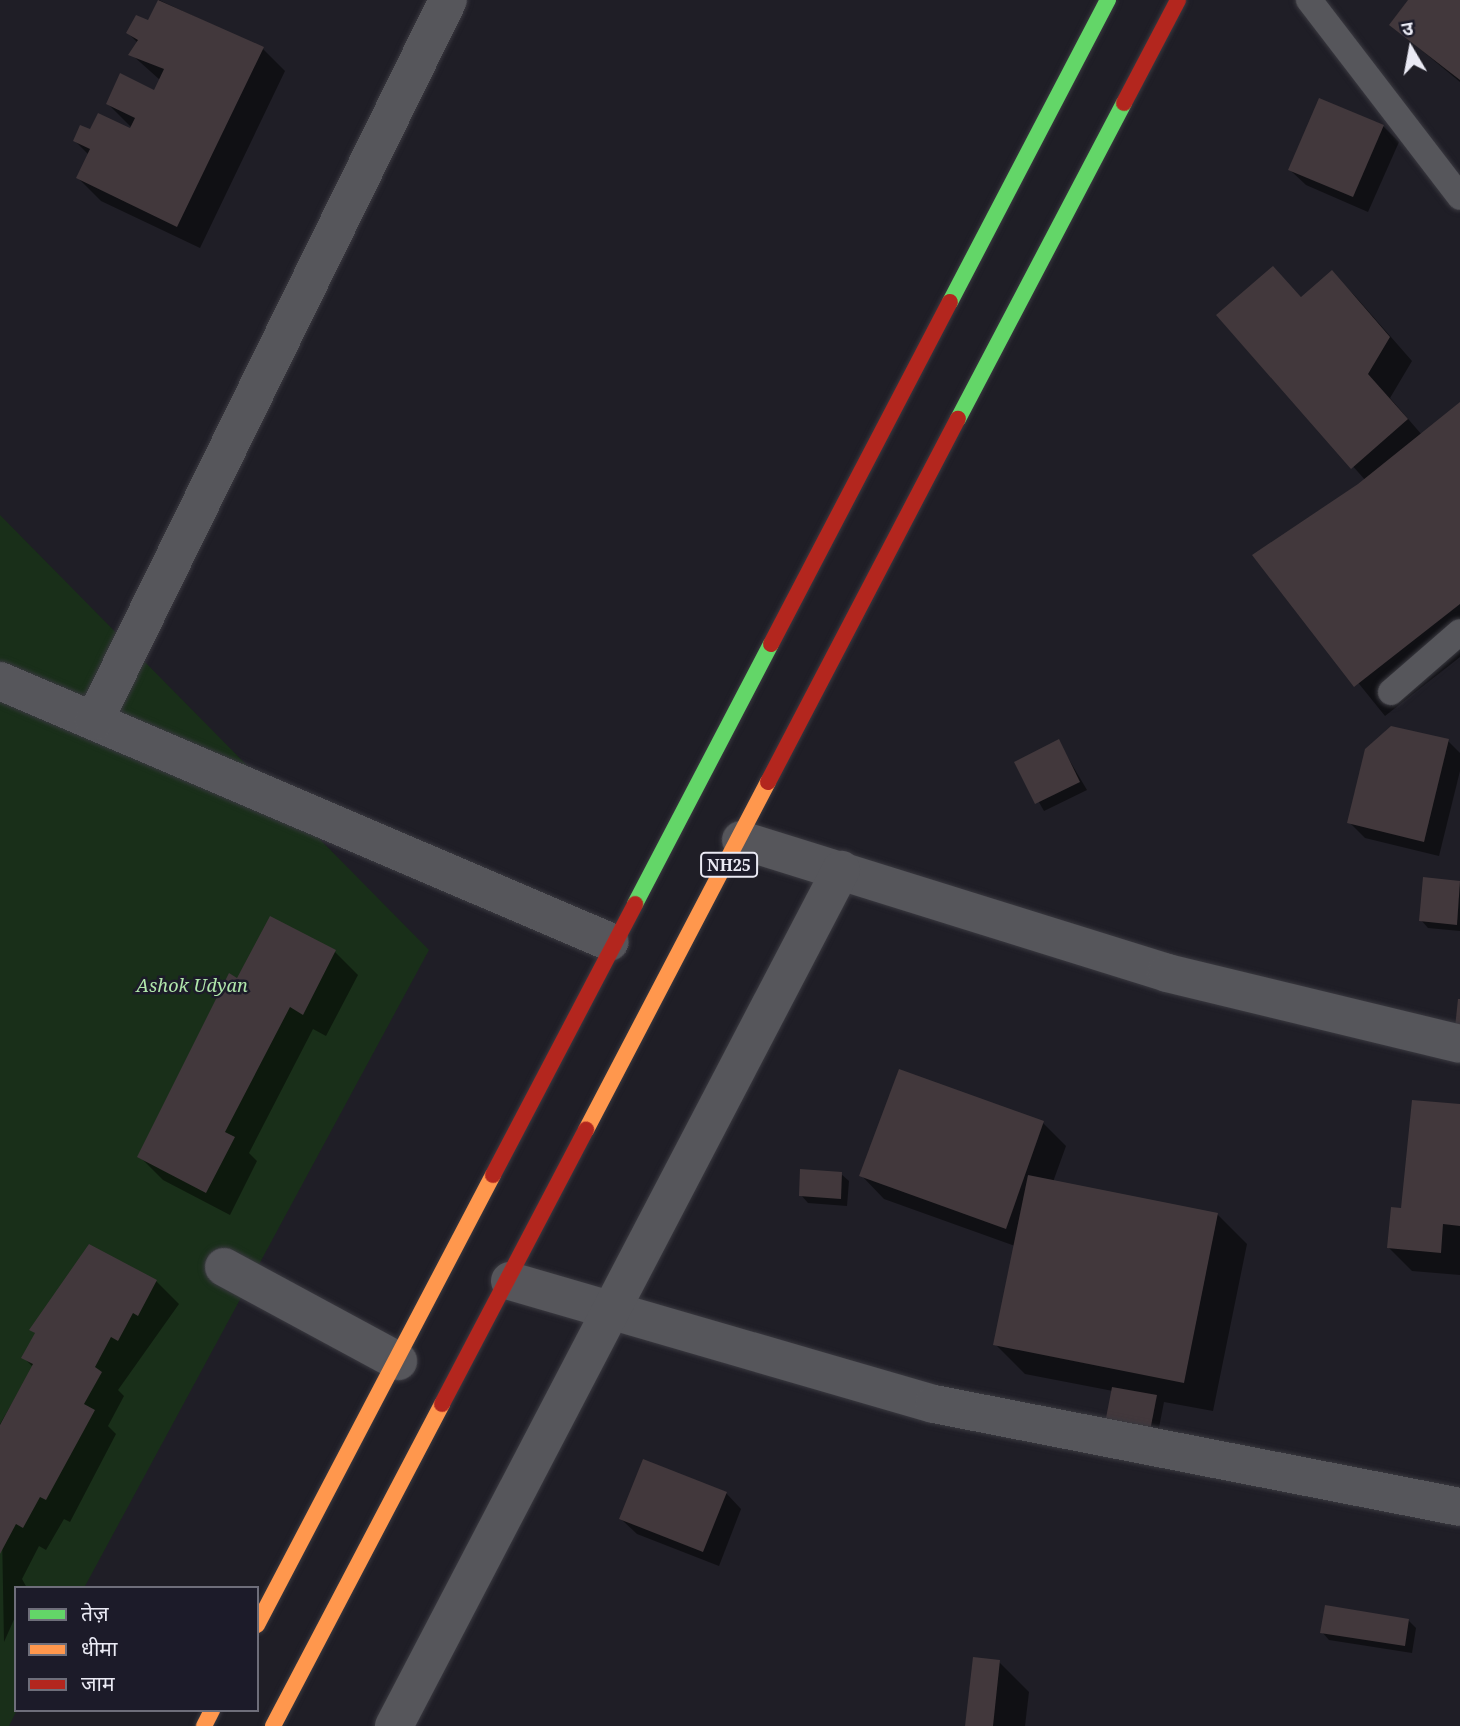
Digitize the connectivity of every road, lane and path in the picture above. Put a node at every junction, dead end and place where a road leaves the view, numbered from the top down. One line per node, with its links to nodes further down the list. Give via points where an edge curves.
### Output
1 (449, 0): 9 (street)
2 (1108, 0): 12 (main road)
3 (1178, 0): 10 (main road, NH25)
4 (1309, 0): 5 (lane)
5 (1460, 197)
6 (1460, 632): 8 (lane)
7 (0, 681): 9 (street)
8 (1391, 692)
9 (94, 720): 12 (street)
10 (741, 841): 11 (street); 15 (main road, NH25)
11 (841, 870): 13 (street, via 1167,974); 16 (street)
12 (610, 942): 17 (main road)
13 (1460, 1044)
14 (224, 1267): 17 (street)
15 (510, 1281): 16 (street); 20 (main road, NH25)
16 (611, 1310): 18 (street, via 934,1404); 21 (street)
17 (398, 1361): 19 (main road)
18 (1460, 1507)
19 (259, 1621)
20 (273, 1726)
21 (394, 1726)

